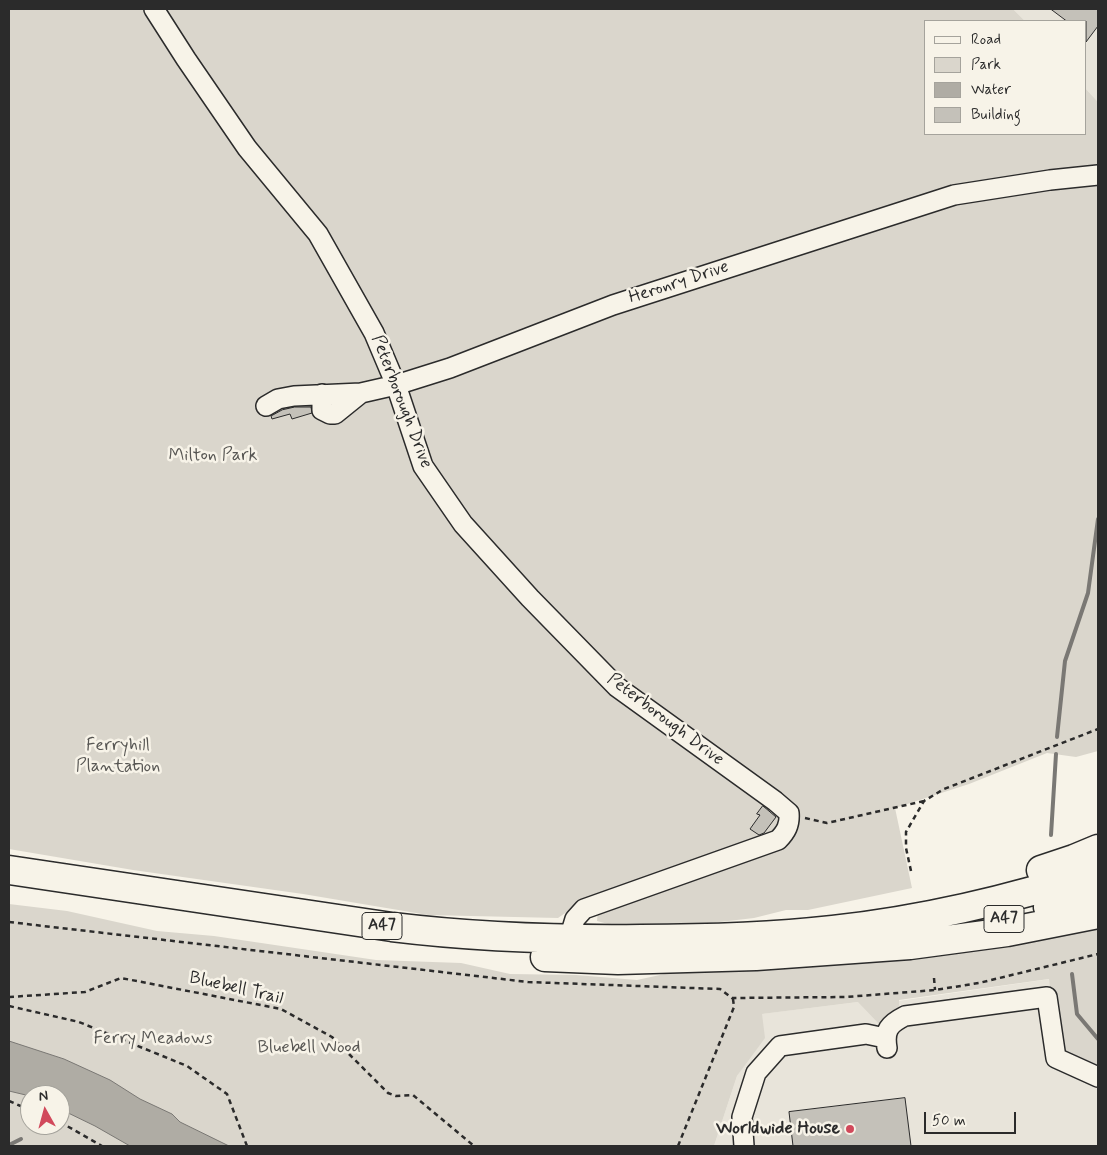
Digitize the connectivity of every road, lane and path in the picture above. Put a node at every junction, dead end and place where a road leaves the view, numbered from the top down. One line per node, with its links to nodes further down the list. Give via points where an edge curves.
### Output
1 (154, 9): 3 (street, Peterborough Drive, via 247,148 318,234 374,333)
2 (1098, 175): 3 (street, Heronry Drive, via 954,195 613,305 450,368)
3 (396, 385): 4 (street, Heronry Drive, via 361,393 294,396 278,399); 7 (street, Peterborough Drive, via 423,466 463,524 530,598 617,687)
4 (266, 406)
5 (1098, 729): 6 (path, via 944,789)
6 (924, 801): 7 (path, via 827,823); 10 (path, via 906,832)
7 (782, 807): 16 (street, via 790,822 778,840 584,909 575,919)
8 (1098, 849): 17 (highway, A47, via 999,884 822,920)
9 (9, 870): 16 (highway, A47, via 450,934)
10 (911, 871)
11 (1098, 871): 17 (highway, A47, via 1002,899)
12 (9, 885): 17 (highway, A47, via 450,952 618,960)
13 (1098, 893): 17 (highway, A47, via 1004,919 909,937)
14 (1098, 914): 17 (highway, A47, via 1007,932 910,945)
15 (9, 922): 22 (path, via 528,982 720,989)
16 (569, 939): 17 (highway, A47, via 713,939)
17 (757, 946)
18 (1098, 954): 20 (path)
19 (934, 978): 20 (path)
20 (936, 990): 22 (path)
21 (9, 998): 28 (path, Bluebell Trail, via 85,992 122,978 281,1009 332,1037 388,1093 413,1095)
22 (732, 998): 29 (path, via 734,1007)
23 (9, 1006): 27 (path, via 79,1022 188,1066 227,1094)
24 (1098, 1076): 30 (street, via 1056,1058 1047,997 904,1016 893,1022 886,1043 866,1034 780,1046 756,1073 742,1117)
25 (70, 1128): 26 (path)
26 (102, 1146)
27 (247, 1146)
28 (474, 1146)
29 (678, 1146)
30 (744, 1146)

